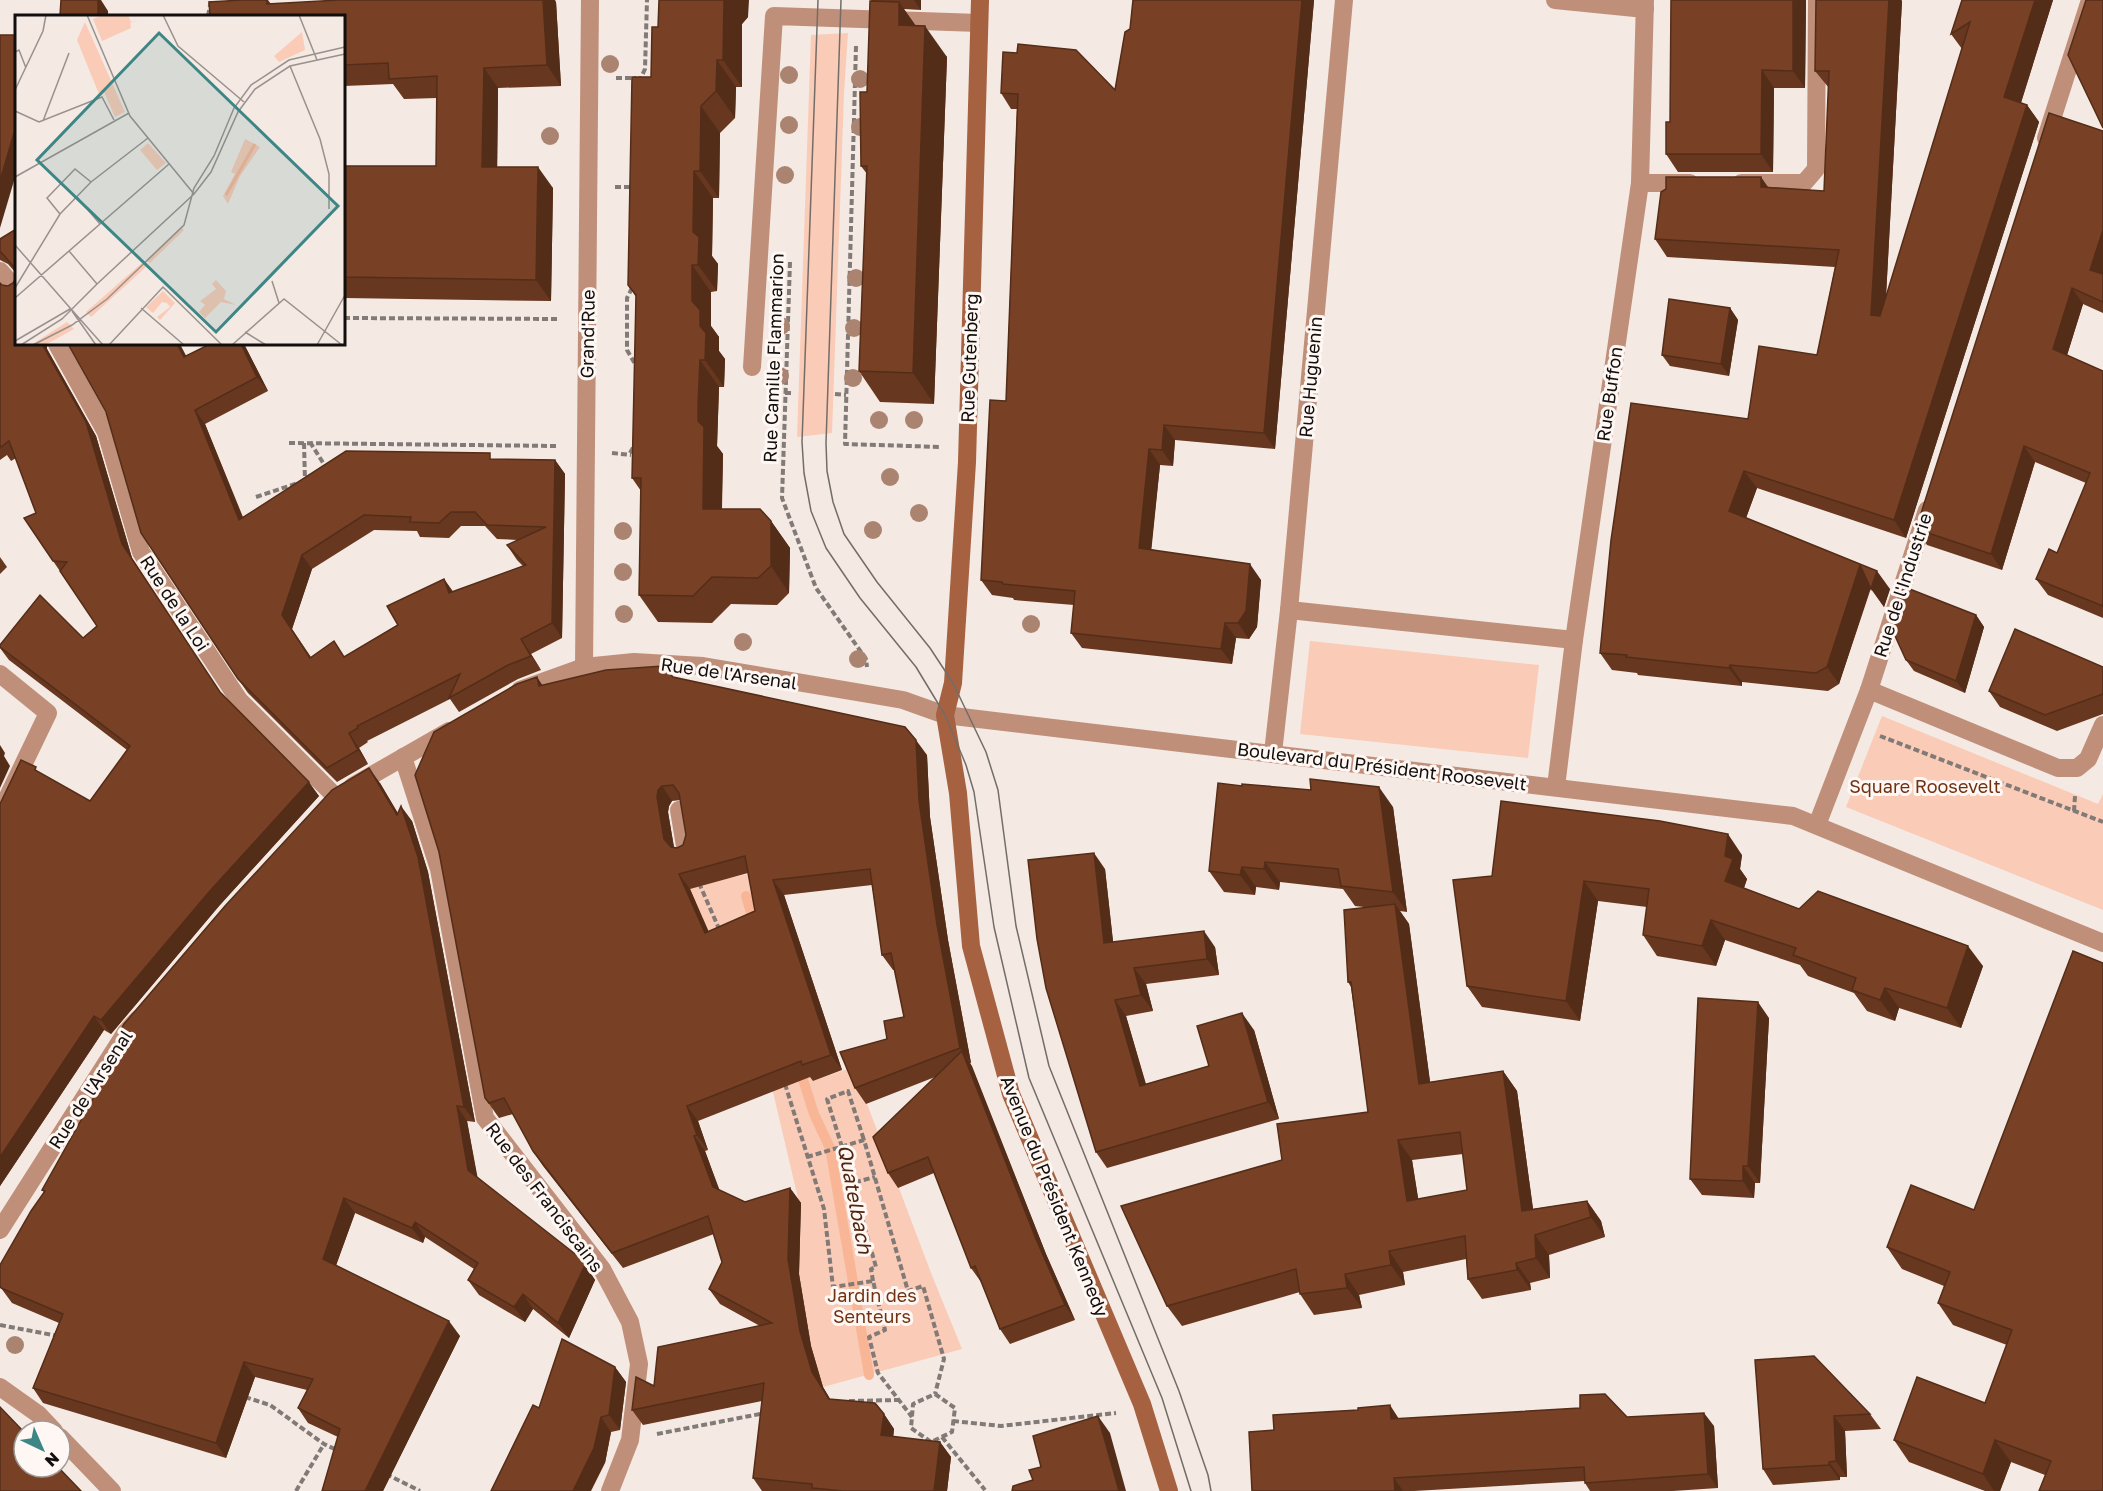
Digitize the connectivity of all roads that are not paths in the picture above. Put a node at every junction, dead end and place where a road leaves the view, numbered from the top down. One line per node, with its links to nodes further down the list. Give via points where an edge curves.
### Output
1 (590, 0): 18 (street, Grand'Rue)
2 (980, 0): 8 (street, Rue Gutenberg)
3 (1344, 0): 16 (street, Rue Huguenin)
4 (1555, 0): 7 (street)
5 (1817, 0): 10 (street, via 1816,169 1804,183)
6 (2090, 0): 9 (street)
7 (1645, 5): 10 (street, Rue Buffon)
8 (979, 22): 14 (street, via 774,16); 22 (street, Rue Gutenberg, via 967,447 953,683)
9 (2039, 158)
10 (1640, 183): 17 (street, Rue Buffon)
11 (0, 271): 12 (street)
12 (15, 288)
13 (58, 345): 26 (street, Rue de la Loi, via 106,432 141,552 239,700 331,800)
14 (752, 367)
15 (1930, 498): 20 (street, Rue de l'Industrie)
16 (1289, 610): 17 (street); 25 (street, Rue Huguenin)
17 (1574, 640): 27 (street, Rue Buffon)
18 (584, 667): 21 (street, Rue de l'Arsenal); 22 (street, Rue de l'Arsenal, via 634,662 703,666 903,700)
19 (0, 674): 29 (street, via 48,712)
20 (1869, 690): 24 (street, via 2058,768 2077,768 2088,759); 30 (street)
21 (503, 700)
22 (945, 715): 25 (street, Boulevard du Président Roosevelt); 40 (street, Avenue du Président Kennedy, via 958,793 971,946 1011,1094 1142,1404)
23 (463, 723): 26 (street)
24 (2103, 725)
25 (1274, 753): 27 (street, Boulevard du Président Roosevelt)
26 (402, 757): 39 (street, Rue des Franciscains, via 439,869 485,1118 602,1269 630,1322 639,1364 630,1440)
27 (1556, 786): 30 (street, Boulevard du Président Roosevelt, via 1793,816)
28 (679, 810): 31 (street)
29 (0, 813)
30 (1817, 825): 32 (street, Boulevard du Président Roosevelt)
31 (686, 852)
32 (2103, 944)
33 (149, 1005): 34 (street, Rue de l'Arsenal, via 126,1032)
34 (0, 1230)
35 (0, 1387): 36 (street)
36 (43, 1419)
37 (72, 1449): 38 (street)
38 (112, 1491)
39 (610, 1491)
40 (1169, 1491)

